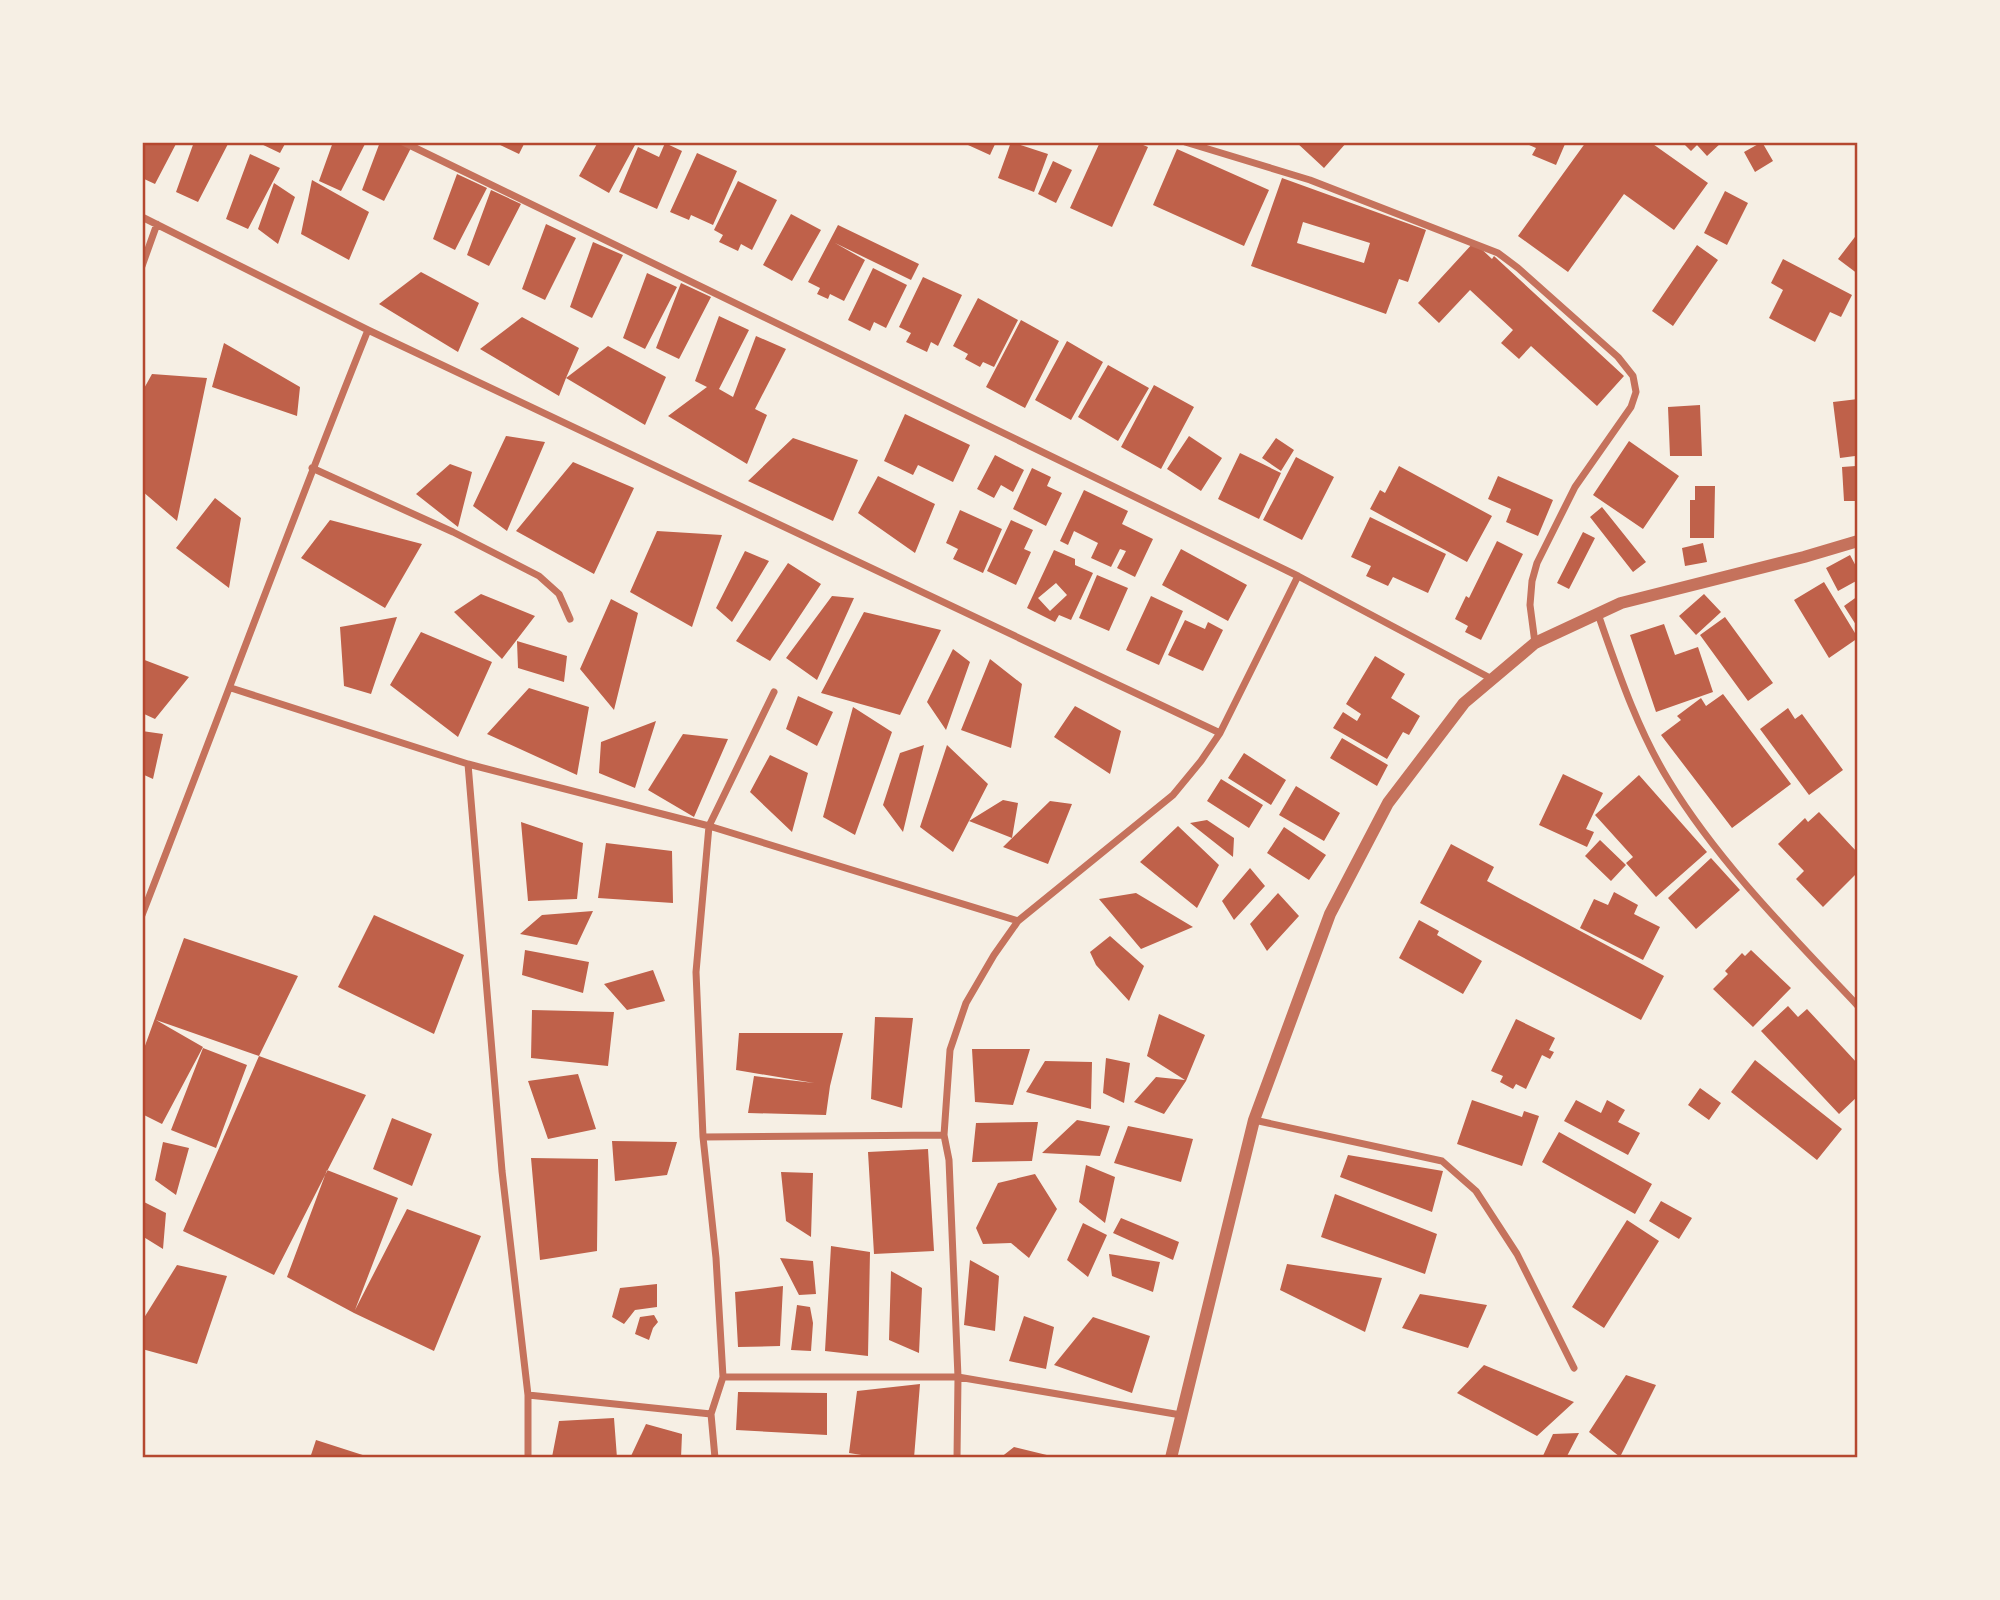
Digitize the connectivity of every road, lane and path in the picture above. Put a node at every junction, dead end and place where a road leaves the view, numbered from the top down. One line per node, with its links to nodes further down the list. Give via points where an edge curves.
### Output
1 (403, 142): 9 (street)
2 (1185, 142): 12 (street, via 1310,180 1498,253 1608,348 1633,376 1636,392 1630,407 1576,487 1537,563 1530,605)
3 (142, 217): 4 (street)
4 (157, 224): 5 (street); 6 (street)
5 (142, 266)
6 (368, 330): 7 (street); 16 (street)
7 (312, 468): 11 (street, via 539,576 559,594); 14 (street)
8 (1858, 541): 10 (street, via 1621,603)
9 (1298, 576): 13 (street); 16 (street)
10 (1598, 614): 12 (street); 21 (street, via 1642,731 1669,781 1703,831 1770,911)
11 (570, 620)
12 (1535, 643): 13 (street)
13 (1492, 679): 22 (street, via 1464,703 1388,803 1330,914)
14 (231, 688): 17 (street); 19 (street)
15 (774, 692): 18 (street)
16 (1220, 733): 20 (street, via 1173,795)
17 (468, 764): 18 (street); 28 (street, via 502,1171)
18 (709, 826): 20 (street); 24 (street, via 696,972)
19 (142, 915)
20 (1018, 921): 23 (street, via 966,1003 950,1050)
21 (1858, 1006)
22 (1254, 1119): 25 (street, via 1442,1161 1476,1191 1517,1254); 30 (street)
23 (944, 1135): 24 (street); 27 (street, via 949,1160)
24 (703, 1137): 26 (street)
25 (1574, 1368)
26 (723, 1377): 27 (street); 29 (street)
27 (958, 1377): 30 (street); 33 (street)
28 (528, 1395): 29 (street); 31 (street)
29 (711, 1414): 32 (street)
30 (1181, 1415): 34 (street)
31 (528, 1458)
32 (715, 1458)
33 (957, 1458)
34 (1171, 1458)

